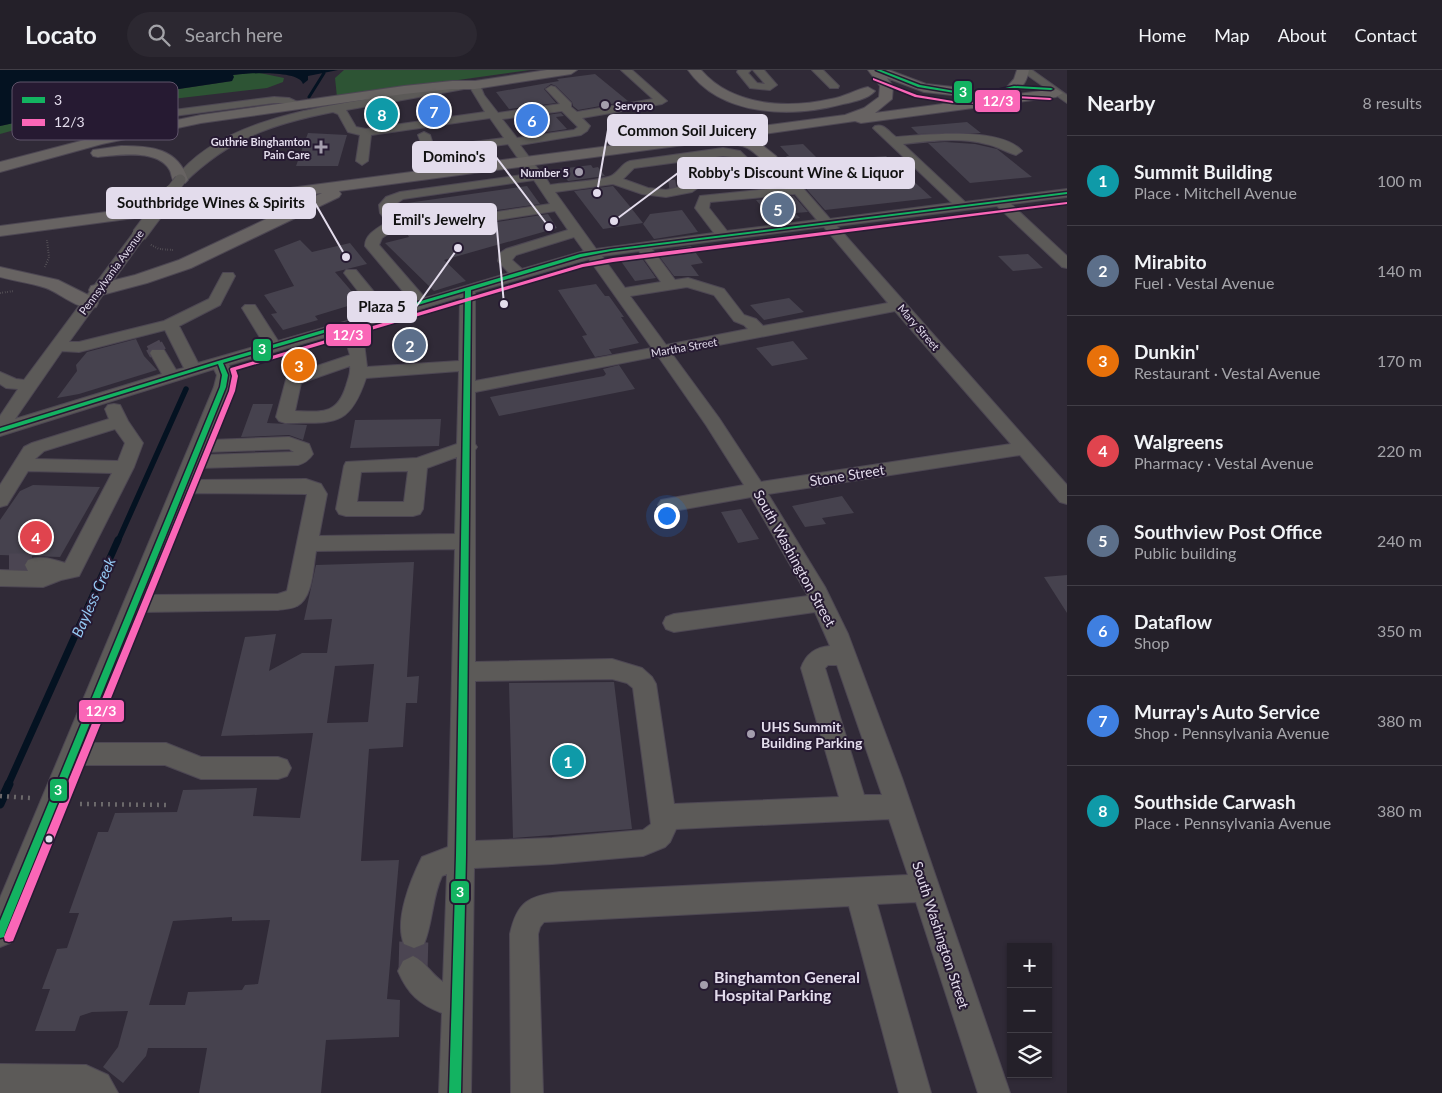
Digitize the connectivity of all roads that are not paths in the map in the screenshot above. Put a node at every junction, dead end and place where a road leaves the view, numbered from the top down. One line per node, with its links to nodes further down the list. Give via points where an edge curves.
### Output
1 (571, 70): 10 (main road)
2 (626, 70): 22 (street, via 662,101)
3 (694, 70): 14 (main road, via 720,93 743,102 771,107 822,106 846,101)
4 (746, 70): 5 (street, via 742,72 754,86 772,85)
5 (758, 70)
6 (817, 70): 11 (street)
7 (878, 70): 12 (main road, via 919,86 946,92 988,93)
8 (1024, 70): 12 (main road); 15 (street)
9 (868, 74): 14 (main road); 24 (main road, via 887,86 885,99 876,108)
10 (475, 85): 16 (main road, via 422,88); 19 (street, Pennsylvania Avenue); 21 (street, South Washington Street)
11 (834, 86)
12 (1014, 87): 15 (main road)
13 (551, 89): 17 (street, via 567,105)
14 (868, 91): 35 (main road, via 856,104 829,113)
15 (1058, 94): 24 (main road)
16 (299, 105): 18 (street, via 274,100); 26 (main road)
17 (564, 107): 21 (street); 22 (street)
18 (178, 113)
19 (341, 113): 20 (street); 31 (street, via 352,130); 43 (street, Pennsylvania Avenue, via 286,119 242,136 208,155)
20 (367, 115)
21 (494, 116): 25 (street); 35 (street, South Washington Street)
22 (574, 116): 27 (street)
23 (619, 120): 27 (street)
24 (840, 120): 29 (main road)
25 (448, 121): 30 (street, via 436,133); 31 (street)
26 (178, 123)
27 (584, 126): 35 (street, via 577,132)
28 (879, 128): 34 (street)
29 (775, 129): 32 (main road); 38 (main road, via 761,141)
30 (424, 135): 31 (street); 35 (street, via 430,150)
31 (366, 136): 37 (street)
32 (720, 136): 35 (main road); 38 (main road, via 752,144)
33 (98, 140): 39 (main road)
34 (894, 142): 36 (street, via 978,138 992,140); 53 (street)
35 (519, 149): 41 (street, South Washington Street); 45 (main road); 54 (main road, via 144,204)
36 (1016, 151)
37 (362, 161)
38 (774, 162): 40 (street); 48 (street, Mary Street)
39 (0, 167)
40 (726, 168): 44 (street, via 630,165); 47 (street, via 673,185); 47 (street, via 686,190 658,195); 50 (street, via 708,190)
41 (539, 176): 46 (street, South Washington Street); 56 (street, via 400,196 386,205)
42 (0, 178): 43 (main road, via 86,156 131,150 150,152 168,159 178,170)
43 (180, 180): 70 (street, Pennsylvania Avenue, bridge)
44 (614, 180): 46 (street); 47 (street)
45 (371, 181): 57 (main road); 70 (main road, via 344,189 178,266)
46 (548, 189): 52 (street, South Washington Street)
47 (640, 189)
48 (797, 190): 50 (street); 55 (street, Mary Street)
49 (1067, 193): 51 (street)
50 (711, 198): 59 (street, via 706,199 702,208)
51 (1000, 201): 53 (street); 62 (street)
52 (560, 206): 56 (street, via 490,217 468,215); 58 (street, South Washington Street)
53 (962, 206): 55 (street)
54 (0, 220)
55 (826, 222): 59 (street); 72 (street, Mary Street)
56 (395, 223): 71 (street, via 376,235 372,246)
57 (0, 231)
58 (578, 231): 61 (street, South Washington Street); 65 (street, via 511,252 505,261)
59 (724, 236): 60 (street)
60 (643, 246): 61 (street); 67 (street)
61 (592, 254): 65 (street); 69 (street, South Washington Street)
62 (1067, 264)
63 (0, 272): 70 (main road)
64 (351, 273): 74 (street)
65 (519, 274): 68 (street)
66 (228, 276): 75 (street, via 215,302)
67 (672, 285): 69 (street); 77 (street, via 688,282 718,292 739,318 750,322)
68 (468, 289): 71 (street); 88 (street)
69 (620, 293): 82 (street, South Washington Street)
70 (94, 296): 78 (street, Pennsylvania Avenue)
71 (422, 304): 74 (street)
72 (900, 305): 77 (street, Martha Street); 94 (street, Mary Street)
73 (250, 308): 80 (street)
74 (385, 315): 76 (street)
75 (170, 324): 79 (street); 81 (street)
76 (348, 326): 80 (street); 84 (street, via 354,334)
77 (761, 333): 82 (street, Martha Street)
78 (57, 346): 79 (street); 89 (street, Pennsylvania Avenue)
79 (154, 346): 81 (street); 87 (street)
80 (274, 347): 83 (street)
81 (183, 351): 85 (street)
82 (662, 351): 88 (street, Martha Street); 99 (street, South Washington Street)
83 (220, 362): 85 (street); 98 (street, via 225,381)
84 (358, 366): 84 (street, Martha Street, via 293,380 285,417 334,414 341,410 348,402); 88 (street, Martha Street)
85 (192, 370): 87 (street)
86 (0, 377): 89 (street, via 12,384)
87 (172, 377): 90 (street)
88 (468, 377): 93 (street)
89 (28, 385): 92 (street, Pennsylvania Avenue)
90 (110, 397): 91 (street); 92 (street)
91 (119, 422): 96 (street, via 38,447 31,451); 97 (street, via 134,443)
92 (0, 429)
93 (468, 447): 95 (street); 103 (street)
94 (1026, 448): 99 (street, Stone Street); 100 (street, Mary Street)
95 (418, 464)
96 (22, 465): 97 (street); 101 (street)
97 (125, 467): 107 (street, via 72,570)
98 (182, 488): 104 (street, via 314,488 317,494); 109 (street)
99 (756, 488): 102 (street, Stone Street); 108 (street, South Washington Street)
100 (1067, 497)
101 (0, 500)
102 (668, 505)
103 (466, 541): 104 (street); 112 (street)
104 (307, 544): 109 (street, via 297,594 291,600)
105 (34, 565): 107 (street, via 52,566)
106 (3, 569): 107 (street, via 43,579)
107 (60, 572)
108 (822, 603): 110 (street); 111 (street, South Washington Street)
109 (135, 604): 113 (street)
110 (674, 623)
111 (844, 655): 115 (street, South Washington Street); 116 (street, via 824,656 815,661 813,668)
112 (464, 672): 117 (street, via 612,669 634,674 644,684); 118 (street)
113 (74, 754): 114 (street, via 166,754 201,768); 121 (street)
114 (278, 768)
115 (898, 806): 116 (street); 119 (street, South Washington Street)
116 (855, 808): 117 (street)
117 (664, 817): 118 (street, via 662,832 643,843)
118 (461, 855): 122 (street, via 432,866 422,885); 124 (street)
119 (925, 888): 120 (street); 130 (street, South Washington Street)
120 (859, 892): 128 (street, via 560,906 531,912 524,934); 129 (street)
121 (0, 933)
122 (414, 934)
123 (413, 971): 124 (street, via 420,985 439,998)
124 (458, 1003): 127 (street)
125 (0, 1080): 126 (street, via 86,1081 97,1086)
126 (102, 1093)
127 (455, 1093)
128 (527, 1093)
129 (915, 1093)
130 (994, 1093)

